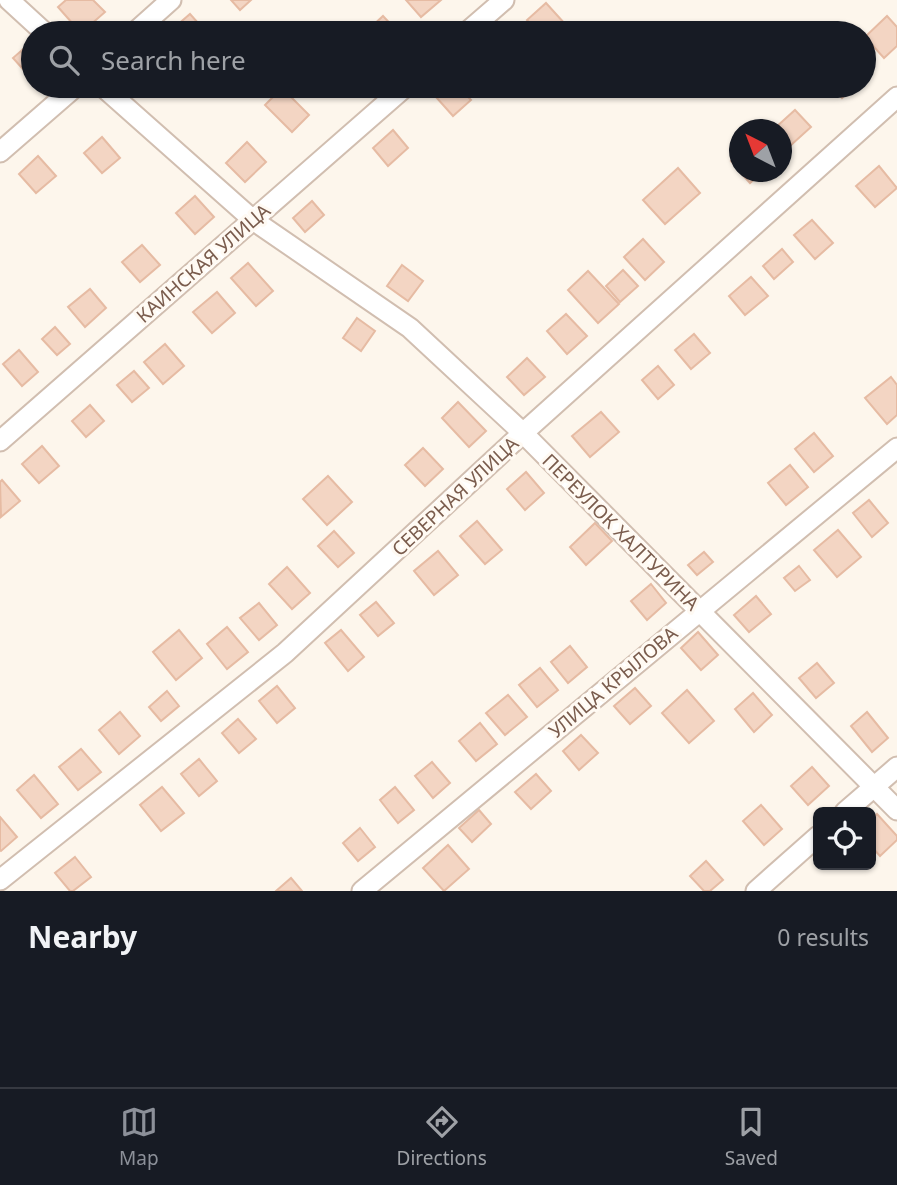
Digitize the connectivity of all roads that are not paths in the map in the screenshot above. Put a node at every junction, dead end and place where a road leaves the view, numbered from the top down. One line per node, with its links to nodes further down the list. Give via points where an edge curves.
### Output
1 (9, 0): 4 (street)
2 (171, 0): 5 (street)
3 (504, 0): 6 (street)
4 (33, 21)
5 (147, 21)
6 (480, 21)
7 (897, 97): 13 (street, СЕВЕРНАЯ УЛИЦА)
8 (62, 98): 11 (street)
9 (116, 98): 12 (street, ПЕРЕУЛОК ХАЛТУРИНА)
10 (392, 98): 12 (street, КАИНСКАЯ УЛИЦА)
11 (0, 152)
12 (253, 220): 13 (street, ПЕРЕУЛОК ХАЛТУРИНА, via 410,328); 14 (street, КАИНСКАЯ УЛИЦА)
13 (523, 433): 16 (street, ПЕРЕУЛОК ХАЛТУРИНА); 22 (street, СЕВЕРНАЯ УЛИЦА, via 285,653)
14 (0, 441)
15 (897, 448): 16 (street, УЛИЦА КРЫЛОВА)
16 (699, 610): 18 (street, ПЕРЕУЛОК ХАЛТУРИНА); 23 (street, УЛИЦА КРЫЛОВА)
17 (897, 767): 18 (street)
18 (873, 787): 19 (street); 20 (street, ПЕРЕУЛОК ХАЛТУРИНА)
19 (851, 807)
20 (897, 810)
21 (813, 840): 24 (street)
22 (0, 880)
23 (362, 891)
24 (756, 891)

